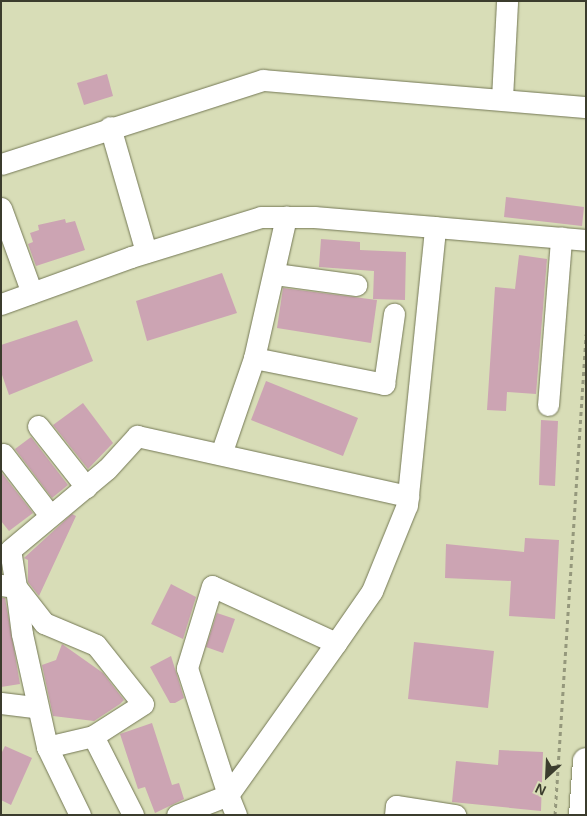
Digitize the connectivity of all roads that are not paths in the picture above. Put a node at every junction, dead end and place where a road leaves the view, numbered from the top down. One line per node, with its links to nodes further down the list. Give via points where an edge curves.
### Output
1 (507, 1): 2 (street)
2 (502, 98): 3 (street); 4 (street, via 263,80)
3 (586, 107)
4 (110, 127): 5 (street); 11 (street)
5 (1, 164)
6 (1, 208): 14 (street)
7 (286, 217): 8 (street); 11 (street, via 261,218); 12 (street)
8 (434, 227): 9 (street); 23 (street)
9 (561, 238): 10 (street); 18 (street)
10 (586, 240)
11 (146, 252): 14 (street)
12 (275, 274): 13 (street); 17 (street)
13 (356, 285)
14 (32, 293): 15 (street)
15 (1, 304)
16 (394, 314): 17 (street, via 384,384)
17 (254, 358): 21 (street)
18 (548, 405)
19 (38, 426): 22 (street)
20 (3, 454): 24 (street)
21 (221, 454): 22 (street, via 137,436); 23 (street)
22 (86, 487): 24 (street)
23 (408, 496): 27 (street, via 372,591)
24 (49, 514): 25 (street)
25 (5, 545): 26 (street)
26 (9, 586): 29 (street); 30 (street, via 44,623 96,645 142,704)
27 (336, 643): 33 (street); 33 (street, via 212,586 187,668)
28 (1, 702): 29 (street)
29 (36, 706): 31 (street)
30 (93, 736): 31 (street); 35 (street)
31 (47, 747): 34 (street)
32 (586, 761): 40 (main road)
33 (228, 795): 36 (street); 37 (street)
34 (80, 815)
35 (133, 815)
36 (177, 815)
37 (236, 815)
38 (395, 815): 39 (street, via 396,806)
39 (455, 815)
40 (582, 815)

